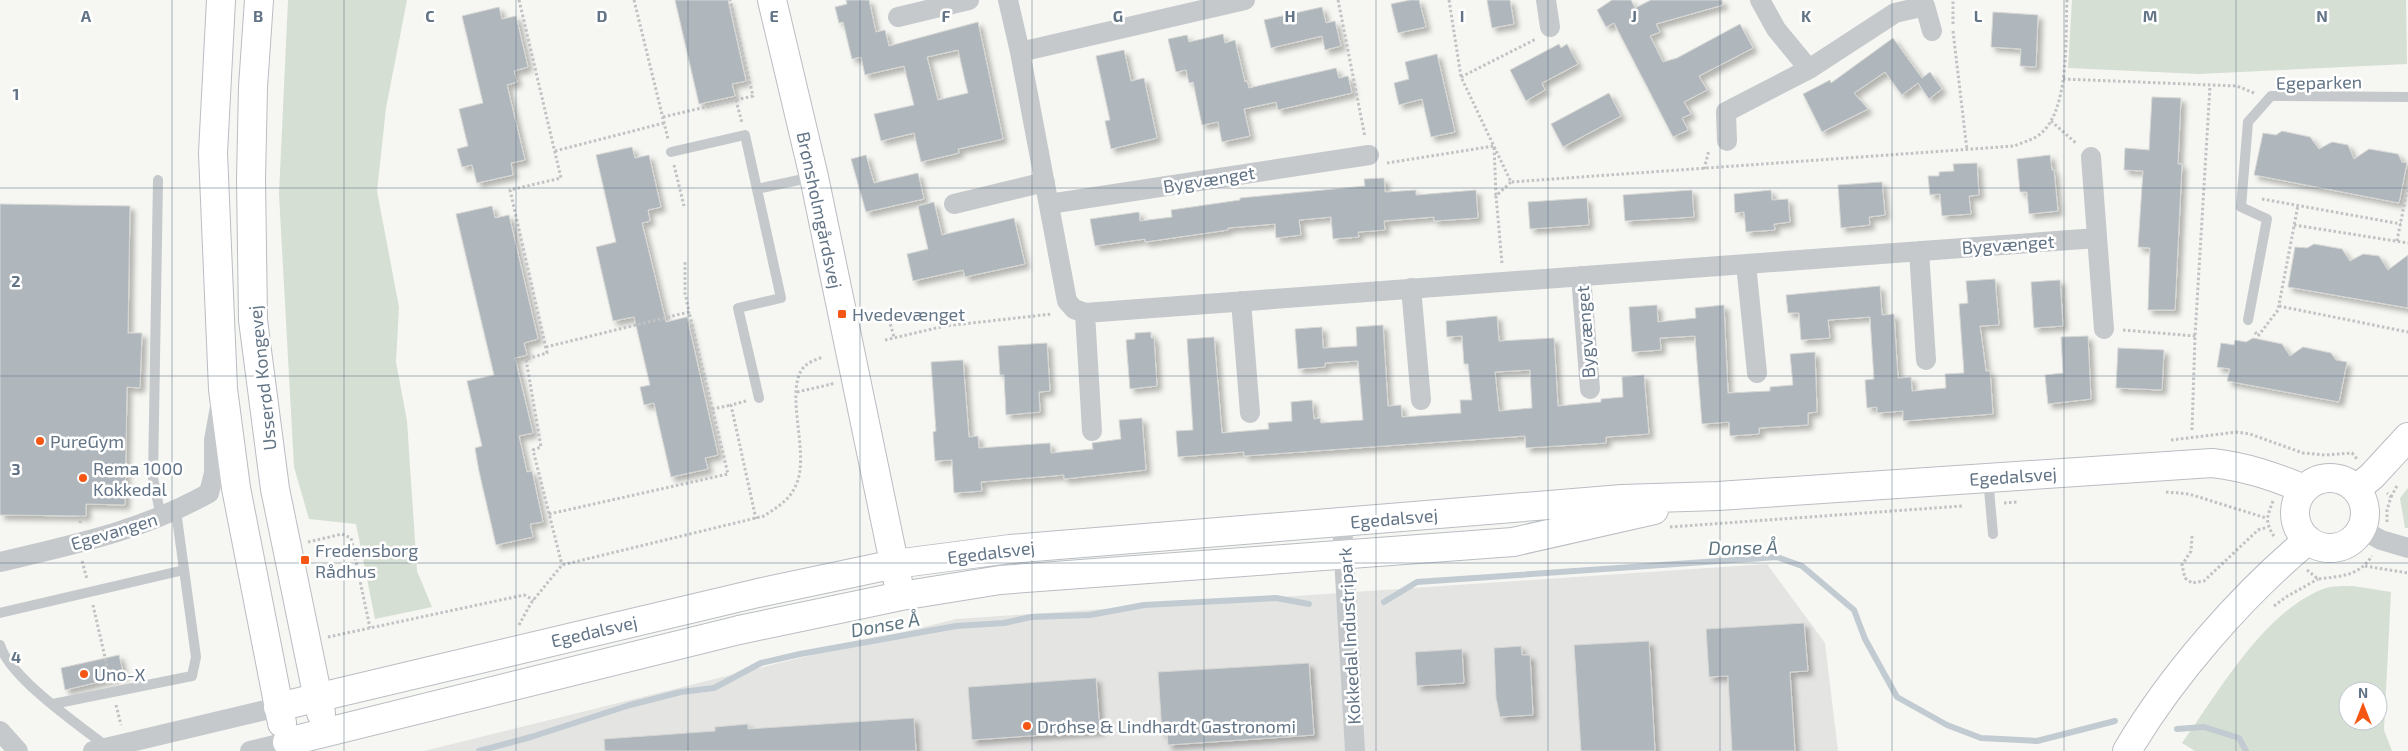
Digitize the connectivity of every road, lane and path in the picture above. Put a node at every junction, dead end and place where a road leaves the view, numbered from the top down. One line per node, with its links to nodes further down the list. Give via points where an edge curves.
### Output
1 (220, 0): 78 (street, Usserød Kongevej, via 213,154)
2 (259, 0): 112 (street, Usserød Kongevej, via 251,170 253,320 275,489)
3 (519, 0): 34 (path)
4 (634, 0): 27 (path)
5 (730, 0): 26 (path, via 753,96)
6 (772, 0): 38 (street, Brønsholmgårdsvej)
7 (969, 0): 16 (street)
8 (1008, 0): 19 (street)
9 (1245, 0): 19 (street)
10 (1338, 0): 36 (path)
11 (1449, 0): 21 (path)
12 (1546, 0): 17 (street)
13 (1760, 0): 20 (street, via 1776,29)
14 (1952, 0): 33 (path)
15 (2067, 0): 22 (path)
16 (898, 17)
17 (1550, 27): 21 (path, via 1536,40)
18 (1932, 31): 20 (street, via 1925,6 1895,13)
19 (1020, 52): 40 (street)
20 (1809, 69): 31 (street, via 1726,112)
21 (1461, 77): 32 (path)
22 (2063, 79): 23 (path); 28 (path)
23 (2210, 86): 25 (path, via 2237,86); 69 (path)
24 (2408, 97): 25 (lane, Egeparken, via 2271,96)
25 (2268, 99): 44 (lane, Egeparken, via 2248,122)
26 (736, 100): 27 (path); 30 (path)
27 (663, 117): 29 (path)
28 (2051, 122): 33 (path, via 2037,137 2014,146); 37 (path)
29 (664, 123): 34 (path); 35 (path)
30 (745, 135): 35 (lane); 43 (lane)
31 (1728, 141)
32 (1494, 146): 36 (path, via 1383,164); 41 (path); 45 (path)
33 (1967, 150): 41 (path)
34 (554, 151): 72 (path, via 561,178 510,190)
35 (671, 152): 49 (path)
36 (1369, 155): 47 (street, Bygvænget)
37 (2092, 157): 52 (street)
38 (814, 177): 43 (lane); 117 (street, Brønsholmgårdsvej)
39 (158, 180): 98 (lane, via 153,478)
40 (1045, 182): 46 (street); 47 (street)
41 (1511, 182): 45 (path)
42 (2408, 186): 50 (path)
43 (757, 190): 80 (lane, via 781,298 738,308)
44 (2242, 195): 48 (path); 66 (lane, via 2241,207 2267,220)
45 (1496, 196): 59 (path)
46 (954, 204)
47 (1049, 204): 63 (street, via 1067,301)
48 (2298, 205): 50 (path); 51 (path)
49 (684, 206)
50 (2401, 224): 53 (path)
51 (2294, 225): 53 (path); 62 (path)
52 (2097, 238): 55 (street, Bygvænget); 67 (street)
53 (2397, 241): 54 (path)
54 (2408, 244)
55 (1918, 251): 57 (street, Bygvænget); 74 (street)
56 (685, 262): 64 (path)
57 (1746, 264): 58 (street, Bygvænget); 75 (street)
58 (1581, 276): 59 (street, Bygvænget); 77 (street, Bygvænget)
59 (1503, 282): 60 (street, Bygvænget)
60 (1411, 288): 61 (street, Bygvænget); 81 (street)
61 (1241, 301): 63 (street, Bygvænget); 84 (street)
62 (2279, 306): 66 (path, via 2258,336); 68 (path)
63 (1079, 311): 70 (path, via 945,326); 86 (street)
64 (689, 312): 72 (path); 83 (path)
65 (872, 319): 70 (path, via 888,316)
66 (2248, 320)
67 (2112, 329): 69 (path)
68 (2408, 332)
69 (2195, 336): 85 (path)
70 (894, 337): 71 (path)
71 (885, 340)
72 (546, 347): 99 (path, via 547,353 526,359 541,447 533,450)
73 (823, 356): 79 (path, via 800,371)
74 (1926, 360)
75 (1757, 373)
76 (828, 386): 79 (path)
77 (1590, 388)
78 (223, 389): 98 (street, Egevangen, via 214,440 210,493); 136 (street, Usserød Kongevej, via 236,488)
79 (797, 392): 101 (path, via 801,465 797,485 785,502)
80 (759, 398): 82 (path)
81 (1421, 400)
82 (731, 405): 83 (path); 101 (path)
83 (712, 409): 99 (path, via 728,474)
84 (1250, 413)
85 (2192, 430)
86 (1092, 431)
87 (2179, 438): 89 (path, via 2237,432 2303,453 2352,453)
88 (2408, 438): 90 (street, via 2372,476)
89 (2359, 462)
90 (2369, 488): 91 (street, via 2330,478 2316,481); 106 (street, via 2365,508); 106 (path, via 2391,497 2387,510)
91 (2304, 489): 92 (street, Egedalsvej, via 2240,466 2212,463); 110 (street, via 2295,512 2300,532)
92 (1989, 490): 95 (street, Egedalsvej); 96 (path); 104 (path); 107 (lane)
93 (2157, 492): 102 (path, via 2189,494)
94 (2276, 494): 102 (path)
95 (1718, 496): 97 (street, Egedalsvej); 115 (street, Egedalsvej, via 1513,542)
96 (2020, 502)
97 (1566, 504): 103 (street, Egedalsvej); 115 (street, via 1517,520 1360,535)
98 (168, 514): 111 (street, Egevangen); 121 (lane)
99 (549, 514): 118 (path)
100 (81, 516): 111 (path)
101 (756, 518): 118 (path)
102 (2266, 518): 105 (path)
103 (1342, 522): 115 (street, Kokkedal Industripark); 117 (street, Egedalsvej, via 1010,549)
104 (1668, 527)
105 (2268, 527): 108 (path, via 2258,530 2204,581 2192,583 2184,578 2182,565 2191,551); 109 (path)
106 (2374, 528): 110 (street, via 2343,546 2318,546); 113 (street, via 2381,540)
107 (1993, 534)
108 (2192, 536)
109 (2275, 538)
110 (2308, 540): 144 (street, via 2234,611 2187,666)
111 (77, 543): 116 (street, Egevangen); 124 (path)
112 (287, 548): 129 (path, via 342,534 351,538); 130 (street, Usserød Kongevej)
113 (2408, 548)
114 (2373, 553): 119 (path)
115 (1345, 555): 125 (street, Egedalsvej, via 1000,580); 143 (street, Kokkedal Industripark)
116 (0, 562)
117 (895, 564): 125 (street, Brønsholmgårdsvej); 132 (street, Egedalsvej)
118 (562, 565): 126 (path)
119 (2365, 566): 122 (path); 123 (path, via 2347,575)
120 (2305, 568): 123 (path)
121 (184, 570): 124 (lane); 133 (lane, via 196,657 192,676)
122 (2408, 573)
123 (2318, 580): 127 (path)
124 (90, 592): 128 (lane); 133 (path)
125 (900, 596): 138 (street, Egedalsvej, via 739,630)
126 (534, 600): 129 (path, via 524,595); 132 (path, via 519,625)
127 (2271, 608)
128 (0, 613)
129 (370, 628): 130 (path)
130 (306, 642): 134 (street, Usserød Kongevej)
131 (0, 645): 135 (lane, via 12,666)
132 (510, 651): 134 (street, Egedalsvej)
133 (113, 692): 135 (lane); 139 (path)
134 (317, 697): 136 (street, Egedalsvej); 138 (street, Usserød Kongevej)
135 (53, 704): 139 (lane)
136 (278, 707): 139 (street); 140 (street, Usserød Kongevej)
137 (0, 731): 141 (street)
138 (329, 742): 140 (street, Egedalsvej)
139 (108, 747)
140 (289, 747): 142 (street)
141 (18, 751)
142 (250, 751)
143 (1355, 751)
144 (2128, 751)

